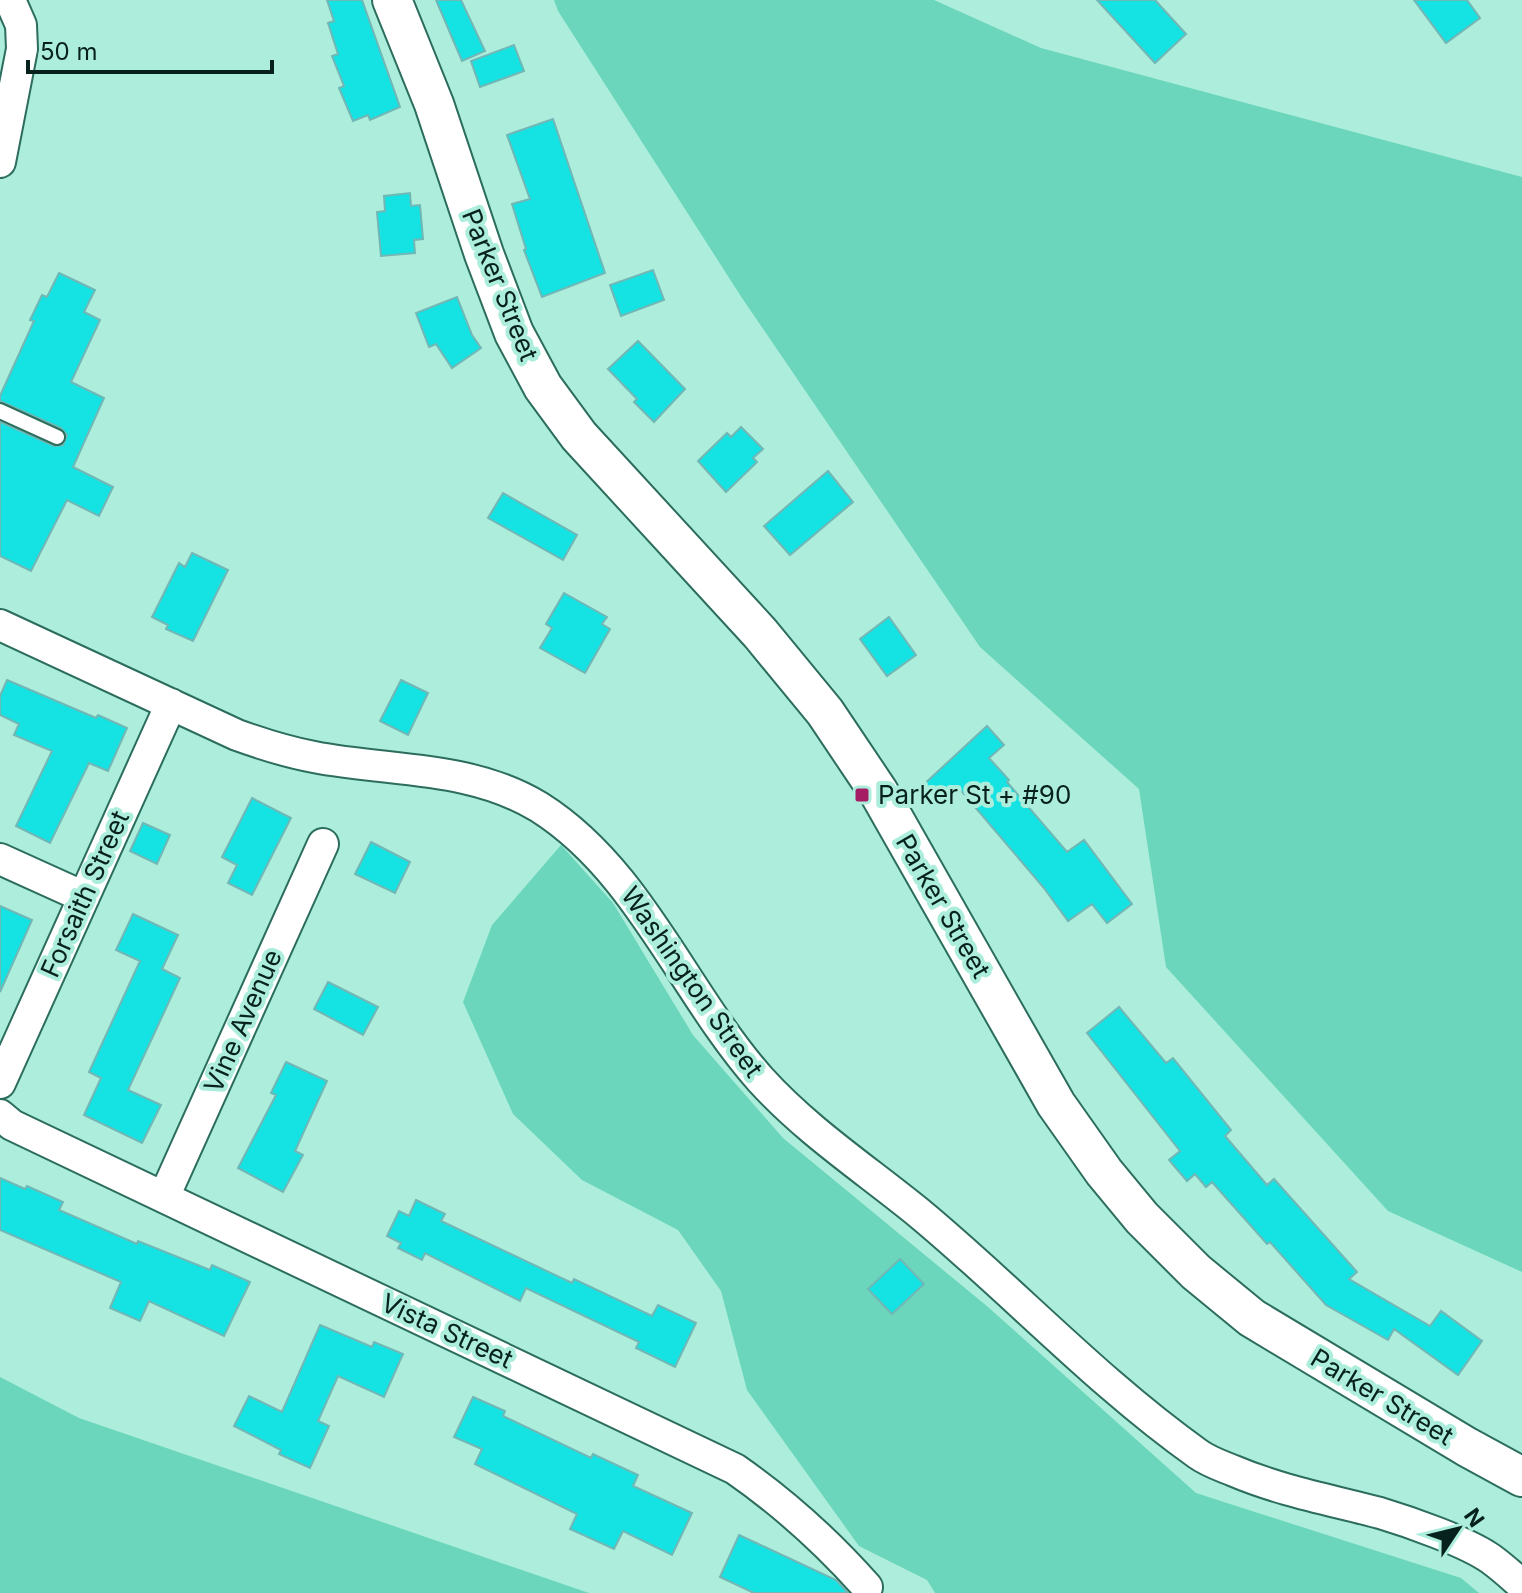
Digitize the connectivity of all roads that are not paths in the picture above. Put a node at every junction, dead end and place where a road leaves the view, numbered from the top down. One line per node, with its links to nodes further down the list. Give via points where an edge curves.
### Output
1 (392, 0): 14 (street, Parker Street, via 509,320 543,387 579,436 760,633 825,712 878,791 1056,1104 1104,1172 1196,1272 1252,1318)
2 (12, 5): 3 (street, via 21,25 22,49)
3 (0, 162)
4 (0, 411): 5 (lane)
5 (57, 437)
6 (0, 625): 7 (street, Washington Street)
7 (171, 704): 10 (street, Forsaith Street); 15 (street, Washington Street, via 274,749 465,777 536,805 574,831 623,884 717,1025 785,1107 919,1213 1145,1414 1203,1458 1261,1483 1426,1528 1489,1557)
8 (323, 844): 13 (street, Vine Avenue)
9 (0, 859): 10 (street)
10 (84, 897): 11 (street, Forsaith Street)
11 (0, 1083)
12 (0, 1115): 13 (street, Vista Street)
13 (164, 1197): 16 (street, Vista Street, via 735,1469 780,1501)
14 (1522, 1477)
15 (1522, 1585)
16 (867, 1587)

